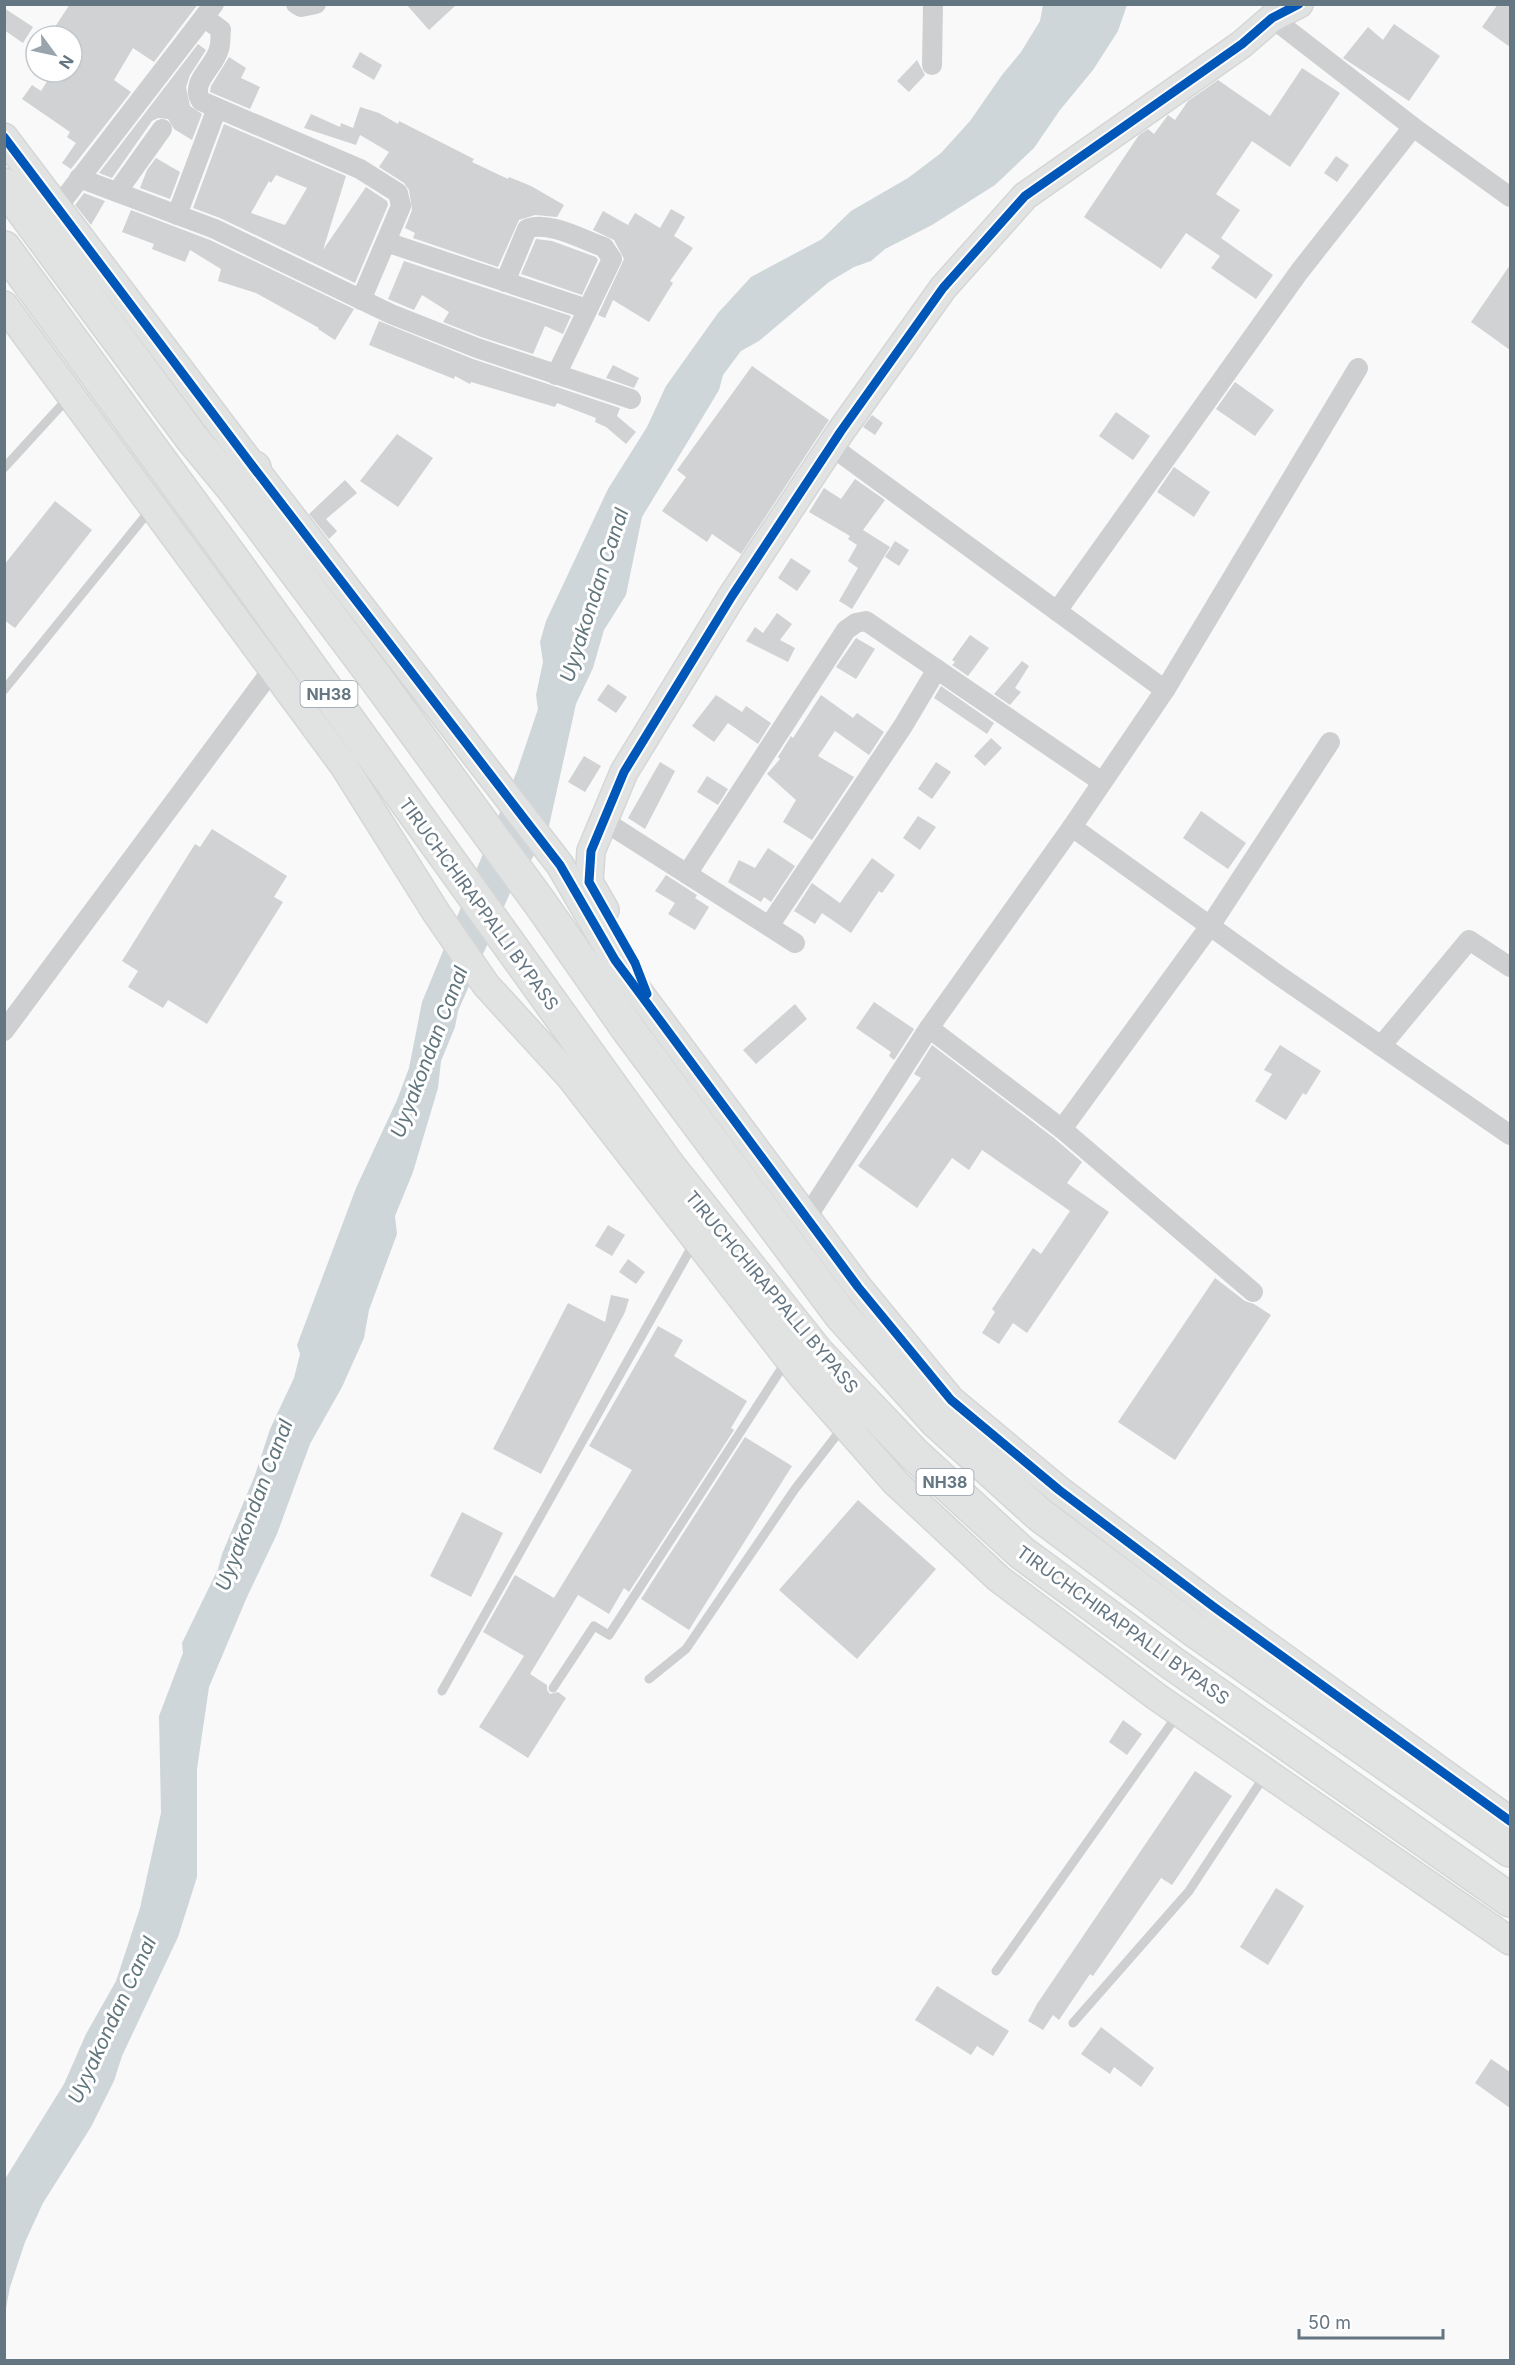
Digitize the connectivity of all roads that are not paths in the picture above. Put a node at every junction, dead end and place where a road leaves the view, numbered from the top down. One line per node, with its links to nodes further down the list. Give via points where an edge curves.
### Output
1 (296, 4): 2 (street)
2 (316, 4)
3 (933, 4): 7 (street)
4 (1299, 4): 6 (street)
5 (209, 10): 8 (street, via 221,30 219,50 196,94 201,101); 12 (street)
6 (1272, 18): 9 (street); 28 (street, via 1242,44 1025,196 943,288)
7 (932, 65)
8 (217, 108): 17 (street); 18 (street, via 360,169 398,193 401,206)
9 (1413, 127): 15 (street); 32 (street, via 1299,272)
10 (162, 129): 14 (street)
11 (4, 137): 16 (street)
12 (80, 178): 14 (street); 16 (street)
13 (4, 185): 30 (highway, NH38, via 191,437)
14 (117, 192): 17 (street)
15 (1510, 197)
16 (57, 208): 30 (street)
17 (177, 215): 21 (street, via 215,229)
18 (386, 242): 20 (street); 21 (street)
19 (4, 248): 64 (highway, TIRUCHCHIRAPPALLI BYPASS / NH38, via 669,1167 818,1354 914,1454 1032,1560 1172,1664)
20 (505, 282): 23 (street); 23 (street, via 527,229 546,226 609,253 612,260)
21 (361, 300): 25 (street, via 477,348)
22 (4, 304): 26 (street)
23 (587, 309): 25 (street)
24 (1358, 368): 36 (street)
25 (556, 375): 27 (street)
26 (71, 396): 29 (lane); 31 (street)
27 (631, 399)
28 (831, 446): 32 (street); 39 (street, via 732,596 624,772)
29 (4, 468)
30 (244, 479): 46 (street, via 487,771 560,865 615,960); 63 (highway, NH38, via 263,528 540,903 628,1029 841,1315 936,1420 1040,1515 1197,1632)
31 (153, 507): 34 (street); 35 (lane)
32 (1057, 611): 36 (street)
33 (937, 669): 38 (street); 41 (street, via 866,621 856,622 846,630); 42 (street)
34 (272, 670): 48 (street); 53 (street, via 344,766 486,985 571,1078)
35 (4, 690)
36 (1165, 690): 38 (street)
37 (1330, 742): 43 (street)
38 (1102, 782): 40 (street)
39 (604, 821): 41 (street); 46 (street, via 591,851 589,882 635,963)
40 (1072, 827): 43 (street); 47 (street)
41 (687, 874): 42 (street)
42 (769, 926): 44 (street)
43 (1210, 926): 49 (street); 50 (street)
44 (795, 943)
45 (1510, 967): 49 (street, via 1469,940)
46 (656, 1014): 52 (street)
47 (928, 1028): 50 (street); 52 (street)
48 (4, 1030)
49 (1381, 1046): 51 (street)
50 (1062, 1129): 54 (street)
51 (1510, 1135)
52 (807, 1217): 62 (street, via 858,1287 951,1400 1068,1497 1214,1607)
53 (696, 1239): 55 (street); 59 (lane)
54 (1253, 1292)
55 (788, 1358): 56 (street); 58 (lane, via 609,1635 594,1626)
56 (844, 1425): 57 (lane, via 795,1489 686,1649); 60 (street, via 895,1482 999,1579)
57 (649, 1679)
58 (553, 1688)
59 (442, 1691)
60 (1179, 1712): 61 (street); 66 (lane)
61 (1267, 1772): 65 (street); 67 (lane, via 1189,1891)
62 (1510, 1821)
63 (1510, 1850)
64 (1510, 1900)
65 (1510, 1941)
66 (996, 1971)
67 (1072, 2024)

